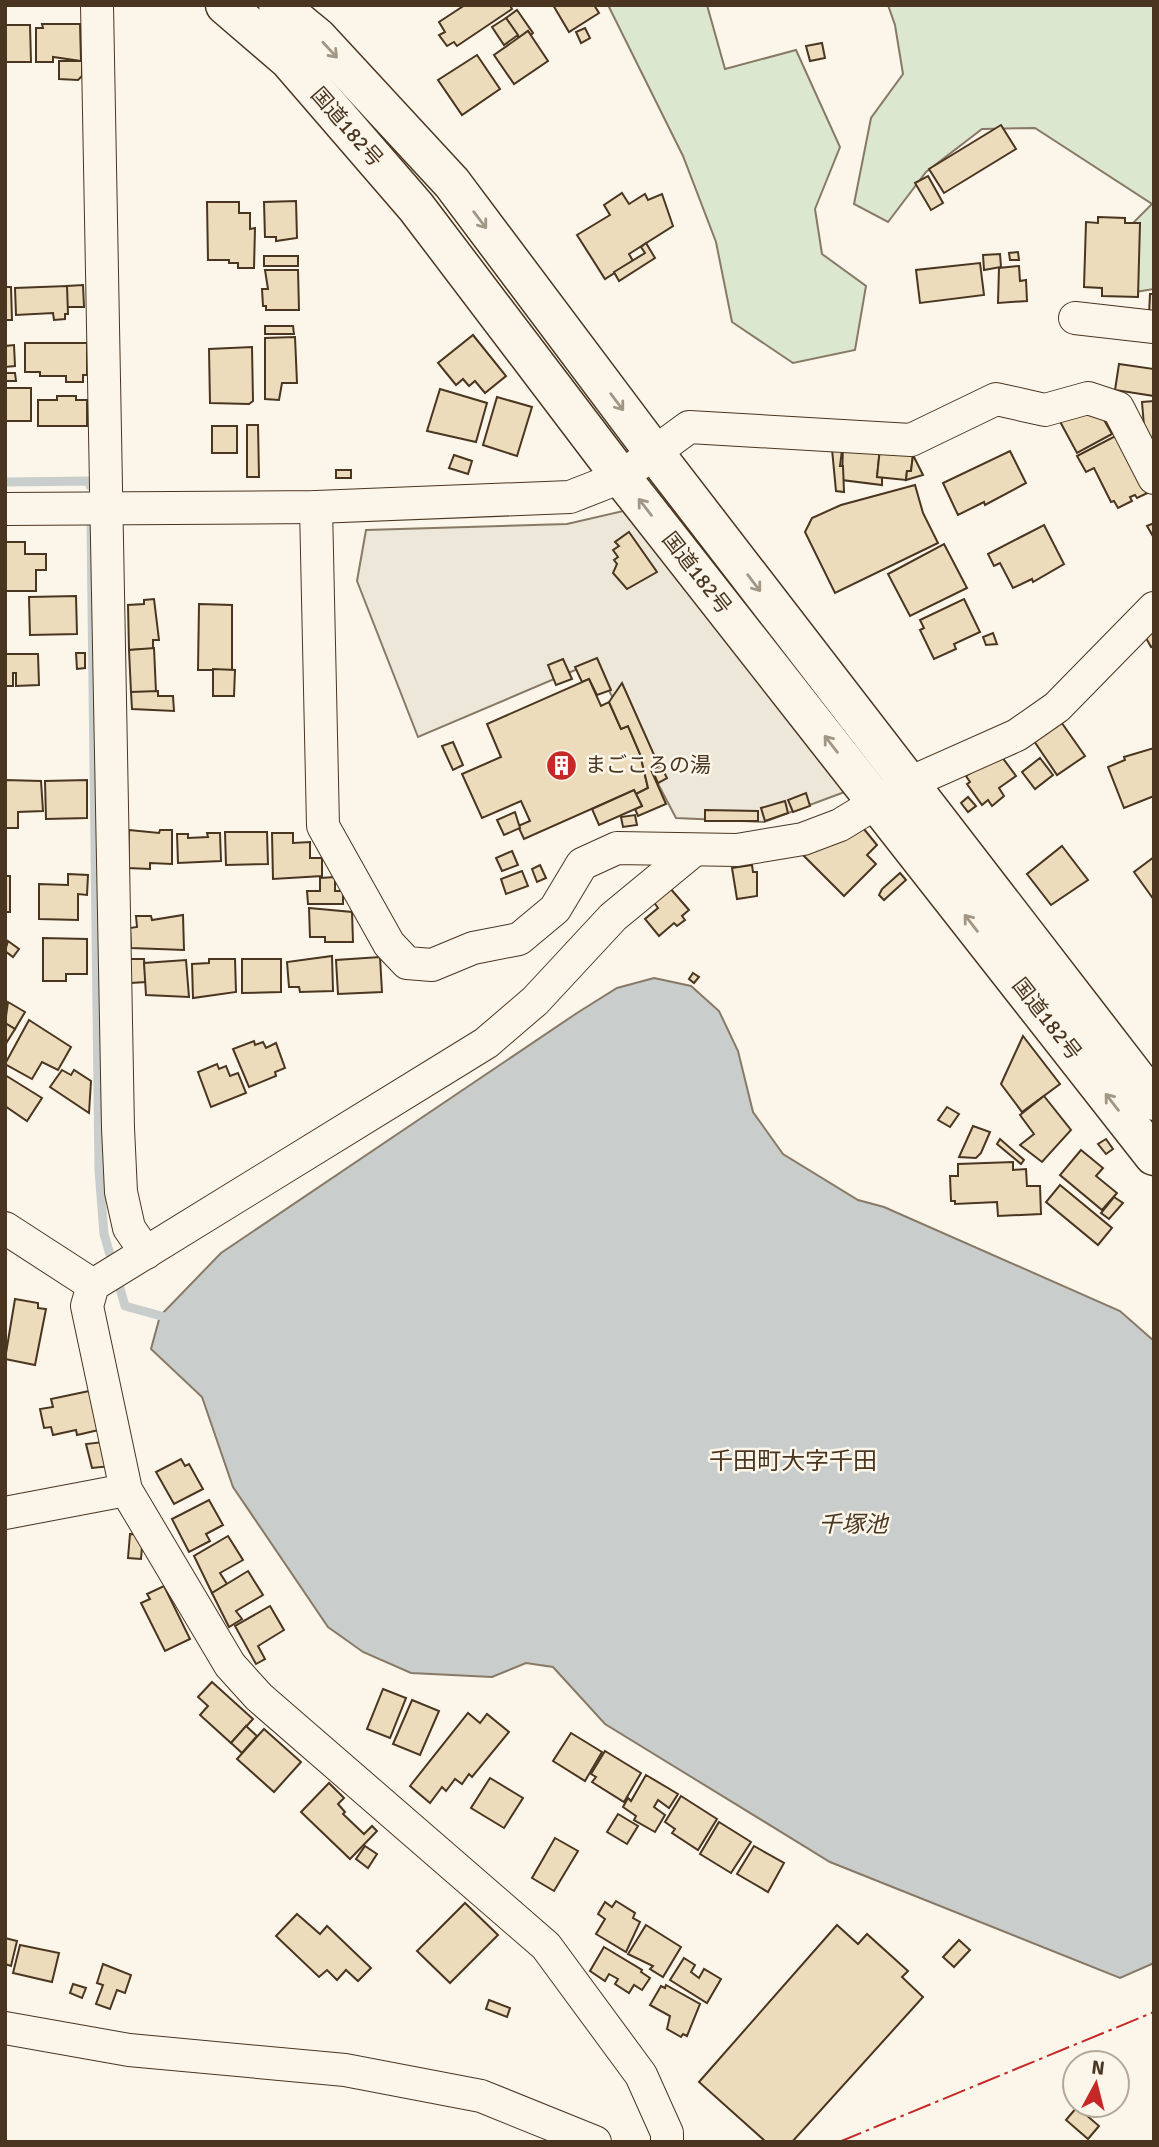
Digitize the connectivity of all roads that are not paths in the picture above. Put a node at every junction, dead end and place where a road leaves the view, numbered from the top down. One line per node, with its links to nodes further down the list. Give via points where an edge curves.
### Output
1 (97, 5): 10 (street)
2 (225, 5): 7 (highway, 国道182号, via 289,60 416,207)
3 (278, 5): 6 (highway, 国道182号, one-way to 6, via 317,37 453,183)
4 (1075, 318): 5 (street)
5 (1154, 327)
6 (653, 451): 7 (street); 8 (street, via 689,427 911,440 996,398 1045,410 1088,398 1118,408); 13 (highway, 国道182号, one-way to 13)
7 (621, 477): 9 (street, via 570,497); 13 (highway, 国道182号, one-way to 7)
8 (1154, 478)
9 (316, 507): 10 (street); 14 (street, via 323,826 389,944 407,963 432,965 473,948 519,939 555,909 582,864 617,848)
10 (104, 508): 11 (street); 18 (street, via 121,1192 128,1228)
11 (5, 509)
12 (1154, 608): 13 (street, via 1057,707 1017,735)
13 (892, 792): 14 (street, via 840,825 803,839 737,850); 15 (highway, 国道182号); 16 (highway, 国道182号, one-way to 13)
14 (693, 851): 18 (street, via 613,918 535,1001 486,1043)
15 (1154, 1101)
16 (1154, 1156)
17 (5, 1228): 18 (street)
18 (118, 1271): 19 (street, via 87,1306)
19 (126, 1490): 20 (street); 23 (street, via 230,1665 259,1697 546,1946 640,2075)
20 (5, 1513)
21 (5, 2028): 22 (street, via 129,2050 345,2070 481,2096)
22 (595, 2142)
23 (667, 2142)

